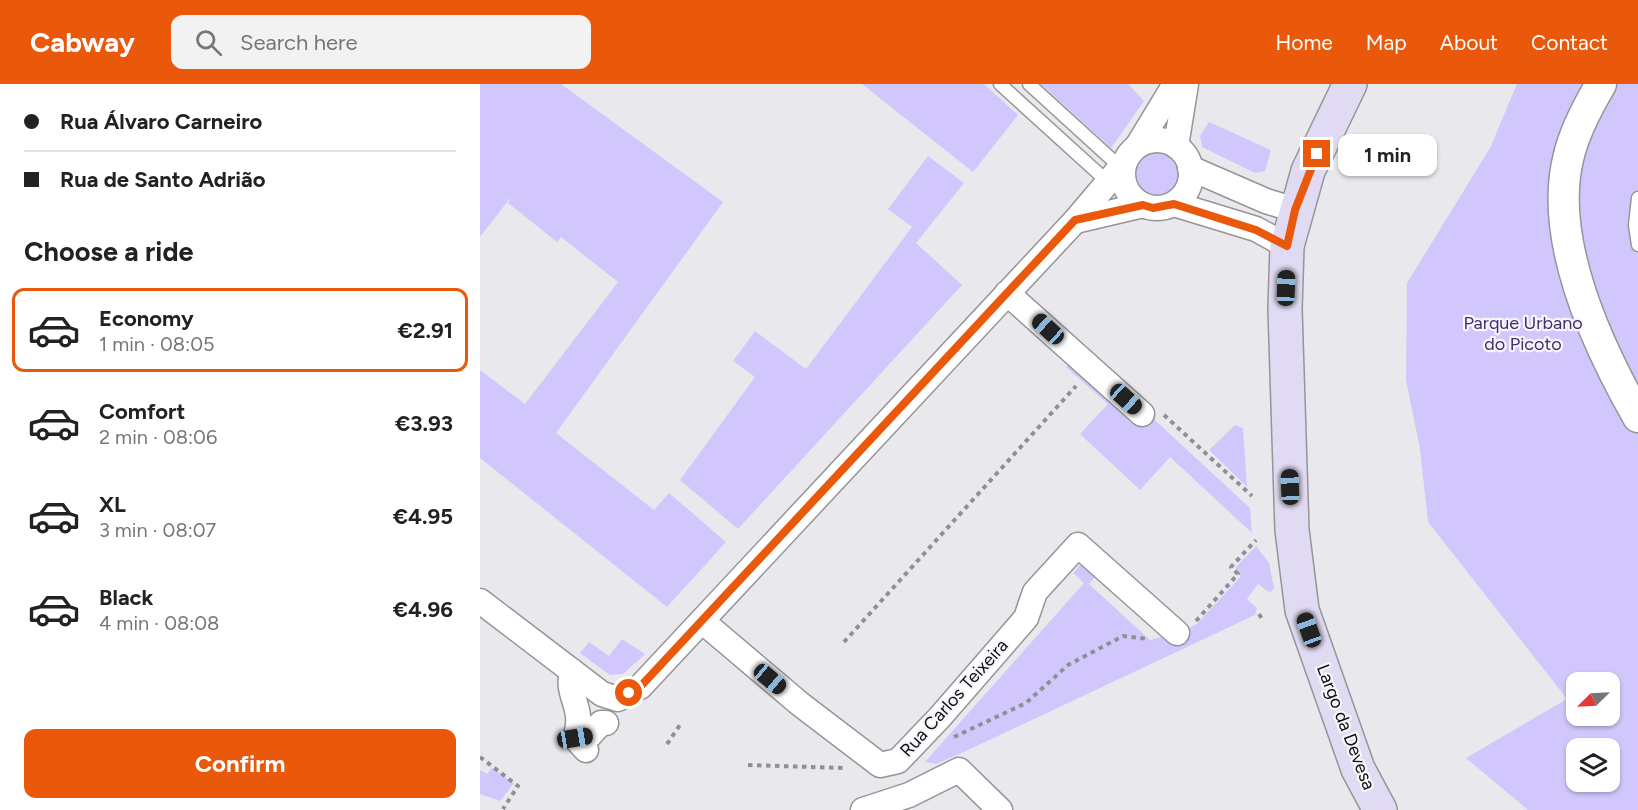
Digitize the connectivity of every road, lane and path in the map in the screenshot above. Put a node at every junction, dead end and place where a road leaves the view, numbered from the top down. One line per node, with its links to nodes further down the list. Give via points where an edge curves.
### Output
1 (1000, 84): 8 (lane)
2 (1029, 84): 8 (lane)
3 (1175, 84): 8 (street)
4 (1186, 84): 7 (street)
5 (1350, 84): 13 (main road, Largo da Devesa, via 1308,171)
6 (1601, 84): 20 (street, via 1568,156 1564,202 1579,287 1597,338)
7 (1176, 146): 8 (street, via 1150,140); 9 (street)
8 (1120, 162): 12 (street, via 1125,187); 14 (street)
9 (1191, 168): 11 (street, via 1187,188); 13 (street)
10 (1638, 198): 15 (lane)
11 (1174, 204): 12 (street, via 1153,208); 16 (street, via 1256,230)
12 (1143, 205): 14 (street)
13 (1295, 210): 16 (main road, Largo da Devesa)
14 (1075, 220): 17 (street)
15 (1638, 245)
16 (1287, 246): 41 (main road, Largo da Devesa, via 1287,413 1292,530 1302,610 1358,769)
17 (1007, 293): 18 (street); 27 (street)
18 (1092, 368): 19 (street); 29 (path)
19 (1143, 414)
20 (1638, 417)
21 (1172, 422): 22 (path)
22 (1252, 496)
23 (1256, 540): 28 (path, via 1231,567 1238,574 1194,622)
24 (480, 601): 30 (street)
25 (1259, 614): 26 (path)
26 (1262, 619)
27 (702, 621): 28 (street, Rua Carlos Teixeira, via 880,765 898,761 940,717 1026,618 1035,592 1078,545); 30 (street, via 640,687 618,699 602,694)
28 (1177, 633): 33 (path, via 1150,640 1124,636 1068,665 1026,703)
29 (844, 642)
30 (572, 671): 32 (street, via 569,684 578,708 580,744 601,723)
31 (682, 722): 34 (path)
32 (606, 723)
33 (953, 738)
34 (667, 744)
35 (480, 758): 38 (path, via 518,786)
36 (748, 765): 37 (path)
37 (846, 768)
38 (503, 809)
39 (863, 810): 40 (street, via 909,795 959,770)
40 (1000, 810)
41 (1380, 810)

